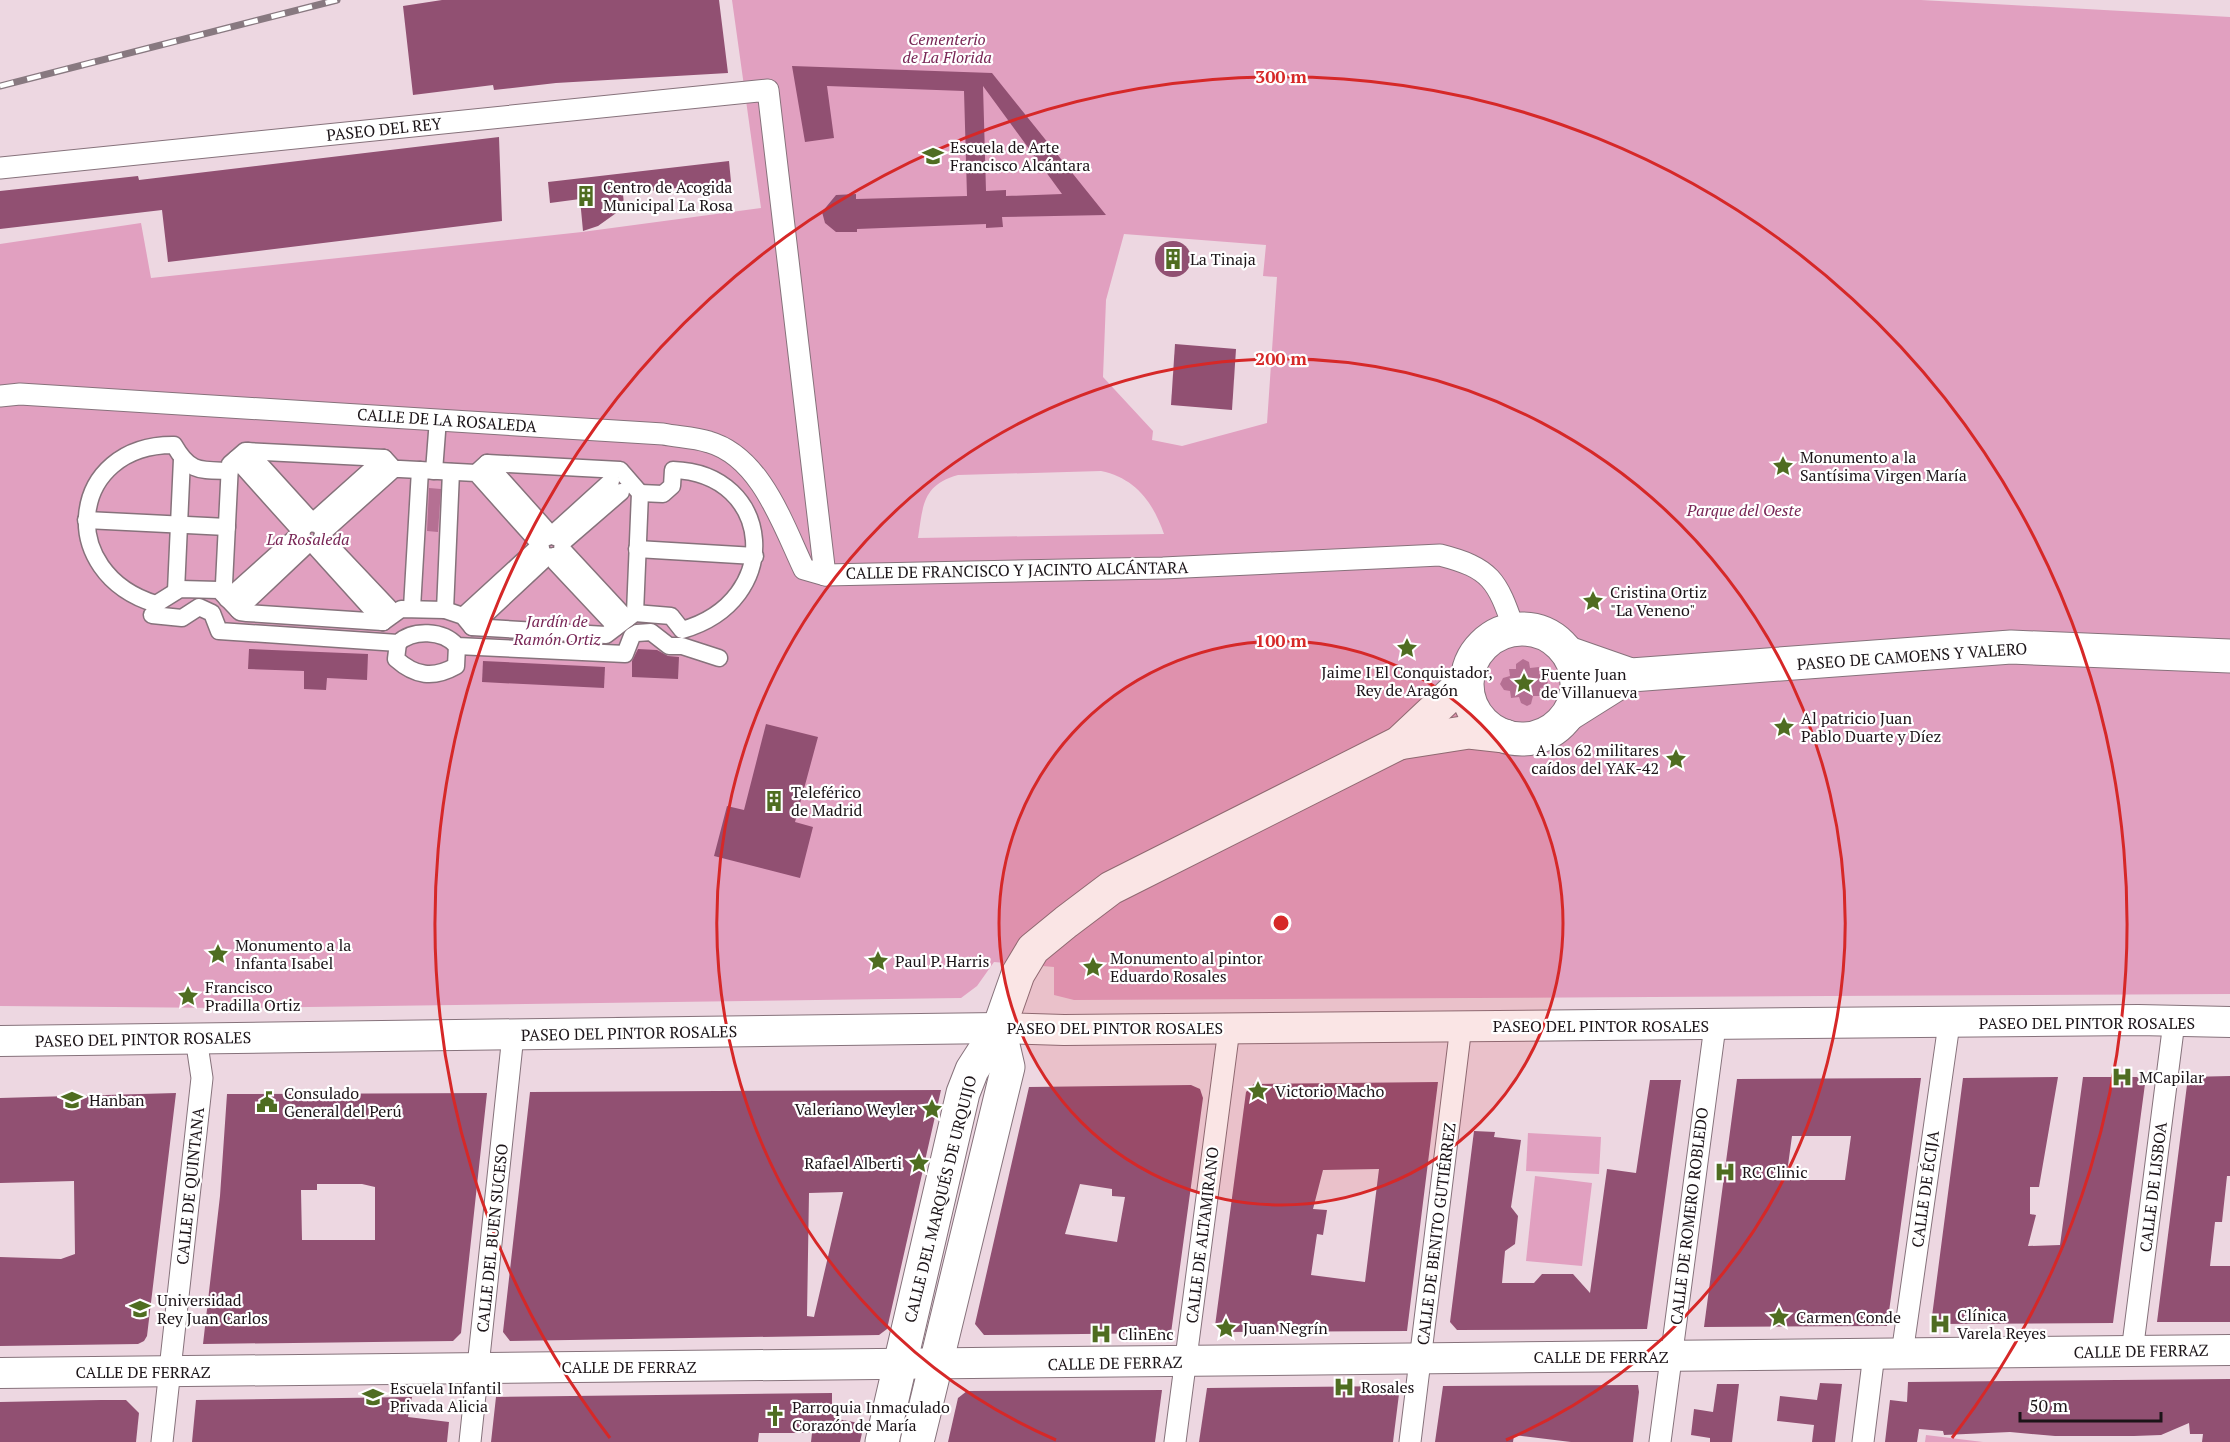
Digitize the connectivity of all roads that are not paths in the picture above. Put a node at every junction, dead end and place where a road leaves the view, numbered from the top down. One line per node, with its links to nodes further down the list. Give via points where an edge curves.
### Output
1 (768, 90): 2 (street, PASEO DEL REY); 20 (street, CALLE DE FRANCISCO Y JACINTO ALCÁNTARA)
2 (0, 168)
3 (0, 396): 4 (street, CALLE DE LA ROSALEDA, via 20,394)
4 (438, 419): 9 (street); 20 (street, CALLE DE LA ROSALEDA, via 663,434 710,442 752,471 804,569)
5 (182, 459): 6 (street, via 195,469); 13 (street, via 174,445 148,446 127,454 96,487); 14 (street)
6 (238, 460): 7 (street); 15 (street); 16 (street, via 297,527)
7 (389, 463): 9 (street); 16 (street, via 317,518)
8 (482, 468): 10 (street); 12 (street, via 609,468 620,470); 17 (street, via 547,530)
9 (427, 471): 10 (street); 23 (street)
10 (451, 472): 24 (street)
11 (616, 486): 17 (street, via 556,530)
12 (640, 493): 18 (street); 19 (street, via 663,494 672,486 673,470 711,478 730,491 744,510 753,531)
13 (86, 520): 14 (street); 21 (street, via 94,555 121,588 156,604)
14 (180, 525): 15 (street); 21 (street)
15 (227, 527): 22 (street, via 224,584)
16 (312, 533): 22 (street); 26 (street, via 317,549)
17 (551, 546): 27 (street, via 555,562); 28 (street)
18 (637, 549): 19 (street); 27 (street)
19 (755, 555): 27 (street, via 744,587 732,604 715,617 682,630 671,616)
20 (825, 574): 29 (street, CALLE DE FRANCISCO Y JACINTO ALCÁNTARA, via 1163,568 1440,555 1468,563 1486,574 1498,587)
21 (176, 591): 22 (street)
22 (229, 600): 26 (street, via 251,614)
23 (412, 608): 24 (street); 26 (street)
24 (445, 610): 28 (street)
25 (152, 615): 30 (street, via 182,618 199,607 212,613 219,631)
26 (388, 617)
27 (626, 620): 28 (street, via 606,635)
28 (467, 622)
29 (1514, 629): 32 (main road, via 1545,633); 36 (main road, via 1496,635 1482,646)
30 (398, 643): 31 (street, via 411,634 443,636); 31 (street, via 396,660 410,672 427,673 443,673 456,666)
31 (457, 646): 34 (street, via 625,654 632,636 645,631 669,646 682,646)
32 (1568, 653): 35 (main road); 37 (main road, via 1577,683)
33 (2230, 656): 35 (main road, PASEO DE CAMOENS Y VALERO, via 2011,647)
34 (719, 658)
35 (1631, 675): 37 (main road)
36 (1467, 679): 38 (main road, via 1468,697 1476,714 1488,728); 39 (main road)
37 (1569, 714): 38 (main road, via 1540,736)
38 (1505, 736): 39 (main road, via 1469,732)
39 (1399, 743): 45 (main road, via 1111,888 1033,949 1018,974)
40 (2174, 1022): 41 (main road, PASEO DEL PINTOR ROSALES); 42 (main road, PASEO DEL PINTOR ROSALES); 51 (street, CALLE DE LISBOA)
41 (2230, 1022)
42 (1948, 1024): 44 (main road, PASEO DEL PINTOR ROSALES); 52 (street, CALLE DE ÉCIJA)
43 (1461, 1026): 44 (main road, PASEO DEL PINTOR ROSALES); 46 (main road, PASEO DEL PINTOR ROSALES); 54 (street, CALLE DE BENITO GUTIÉRREZ)
44 (1715, 1026): 53 (street, CALLE DE ROMERO ROBLEDO)
45 (999, 1028): 46 (main road, PASEO DEL PINTOR ROSALES); 47 (main road, PASEO DEL PINTOR ROSALES); 56 (main road, CALLE DEL MARQUÉS DE URQUIJO, via 972,1070 963,1093); 57 (main road, via 1008,1067)
46 (1229, 1029): 55 (street, CALLE DE ALTAMIRANO)
47 (513, 1035): 48 (main road, PASEO DEL PINTOR ROSALES); 58 (street, CALLE DEL BUEN SUCESO)
48 (196, 1038): 49 (main road, PASEO DEL PINTOR ROSALES); 59 (street, CALLE DE QUINTANA, via 202,1078)
49 (0, 1041)
50 (2230, 1350): 51 (main road, CALLE DE FERRAZ)
51 (2132, 1352): 52 (main road, CALLE DE FERRAZ)
52 (1888, 1354): 53 (main road, CALLE DE FERRAZ); 68 (street, CALLE DE ÉCIJA)
53 (1671, 1356): 54 (main road, CALLE DE FERRAZ); 67 (street, CALLE DE ROMERO ROBLEDO)
54 (1420, 1359): 55 (main road, CALLE DE FERRAZ); 66 (street, CALLE DE BENITO GUTIÉRREZ)
55 (1186, 1362): 57 (main road, CALLE DE FERRAZ); 65 (street, CALLE DE ALTAMIRANO)
56 (900, 1365): 57 (main road, CALLE DE FERRAZ); 58 (main road, CALLE DE FERRAZ); 63 (main road, CALLE DEL MARQUÉS DE URQUIJO)
57 (935, 1365): 64 (main road)
58 (478, 1368): 59 (main road, CALLE DE FERRAZ); 62 (street, CALLE DEL BUEN SUCESO)
59 (170, 1372): 60 (main road, CALLE DE FERRAZ); 61 (street, CALLE DE QUINTANA)
60 (0, 1373)
61 (162, 1442)
62 (470, 1442)
63 (882, 1442)
64 (917, 1442)
65 (1175, 1442)
66 (1410, 1442)
67 (1660, 1442)
68 (1863, 1442)

